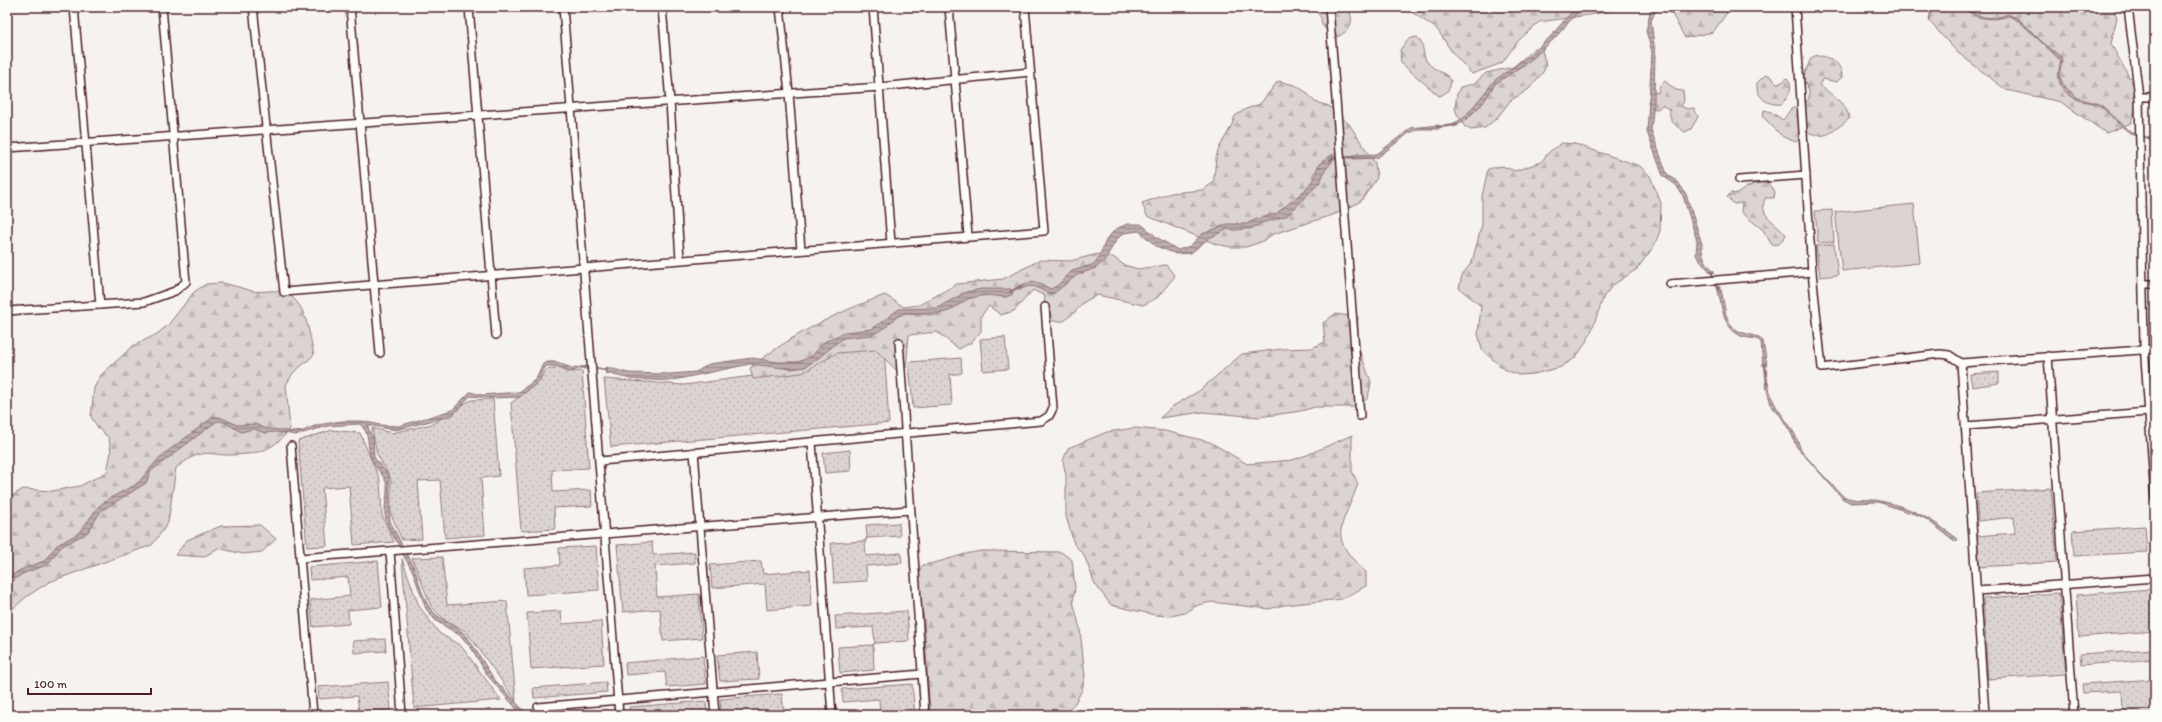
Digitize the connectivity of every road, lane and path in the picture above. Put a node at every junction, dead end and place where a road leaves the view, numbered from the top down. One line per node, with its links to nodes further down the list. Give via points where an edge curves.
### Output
1 (74, 7): 27 (street)
2 (162, 7): 26 (street)
3 (253, 7): 25 (street)
4 (350, 7): 24 (street)
5 (469, 7): 23 (street)
6 (564, 7): 22 (street)
7 (662, 7): 21 (street)
8 (780, 7): 18 (street)
9 (873, 7): 17 (street)
10 (949, 7): 16 (street)
11 (1025, 7): 15 (street)
12 (1329, 7): 53 (street)
13 (1794, 7): 29 (street)
14 (2128, 7): 19 (street)
15 (1030, 72): 16 (street); 31 (street, via 1044,231)
16 (955, 78): 17 (street); 31 (street)
17 (880, 87): 18 (street); 32 (street)
18 (789, 93): 21 (street); 33 (street)
19 (2139, 97): 20 (street); 39 (street)
20 (2155, 97)
21 (670, 102): 22 (street); 34 (street)
22 (570, 109): 23 (street); 35 (street)
23 (478, 116): 24 (street); 37 (street)
24 (361, 124): 25 (street); 41 (street)
25 (265, 130): 26 (street); 41 (street, via 284,292)
26 (172, 137): 27 (street); 42 (street, via 186,282 175,291 144,302)
27 (86, 143): 28 (street); 42 (street)
28 (7, 148)
29 (1806, 175): 30 (street); 36 (street)
30 (1739, 180)
31 (968, 236): 32 (street)
32 (891, 243): 33 (street)
33 (801, 250): 34 (street)
34 (680, 259): 35 (street)
35 (584, 268): 37 (street); 60 (street)
36 (1812, 272): 38 (street); 51 (street, via 1822,368 1940,354 1949,355)
37 (490, 275): 41 (street); 45 (street)
38 (1670, 284)
39 (2144, 284): 40 (street); 48 (street)
40 (2155, 284)
41 (373, 285): 49 (street)
42 (100, 305): 44 (street)
43 (1045, 307): 56 (street, via 1053,408 1049,416 1041,421)
44 (7, 311)
45 (496, 335)
46 (899, 342): 56 (street)
47 (2155, 349): 48 (street)
48 (2144, 350): 50 (street); 52 (street)
49 (380, 353)
50 (2048, 356): 51 (street); 54 (street)
51 (1961, 363): 55 (street)
52 (2149, 412): 54 (street); 61 (street)
53 (1360, 416)
54 (2053, 419): 55 (street); 69 (street)
55 (1966, 426): 70 (street)
56 (905, 433): 57 (street); 62 (street)
57 (812, 442): 59 (street); 63 (street)
58 (291, 446): 67 (street)
59 (694, 452): 60 (street); 64 (street)
60 (600, 461): 65 (street)
61 (2155, 498)
62 (910, 510): 63 (street); 71 (street)
63 (817, 518): 64 (street); 72 (street)
64 (700, 527): 65 (street); 73 (street)
65 (606, 534): 66 (street); 74 (street)
66 (390, 551): 67 (street); 77 (street)
67 (300, 558): 76 (street)
68 (2155, 578): 69 (street)
69 (2065, 585): 70 (street); 83 (street)
70 (1977, 591): 82 (street)
71 (922, 674): 72 (street); 81 (street)
72 (830, 682): 73 (street); 80 (street)
73 (713, 692): 74 (street); 79 (street)
74 (618, 701): 75 (street); 78 (street)
75 (538, 708)
76 (313, 715)
77 (402, 715)
78 (619, 715)
79 (715, 715)
80 (832, 715)
81 (925, 715)
82 (1985, 715)
83 (2074, 715)

